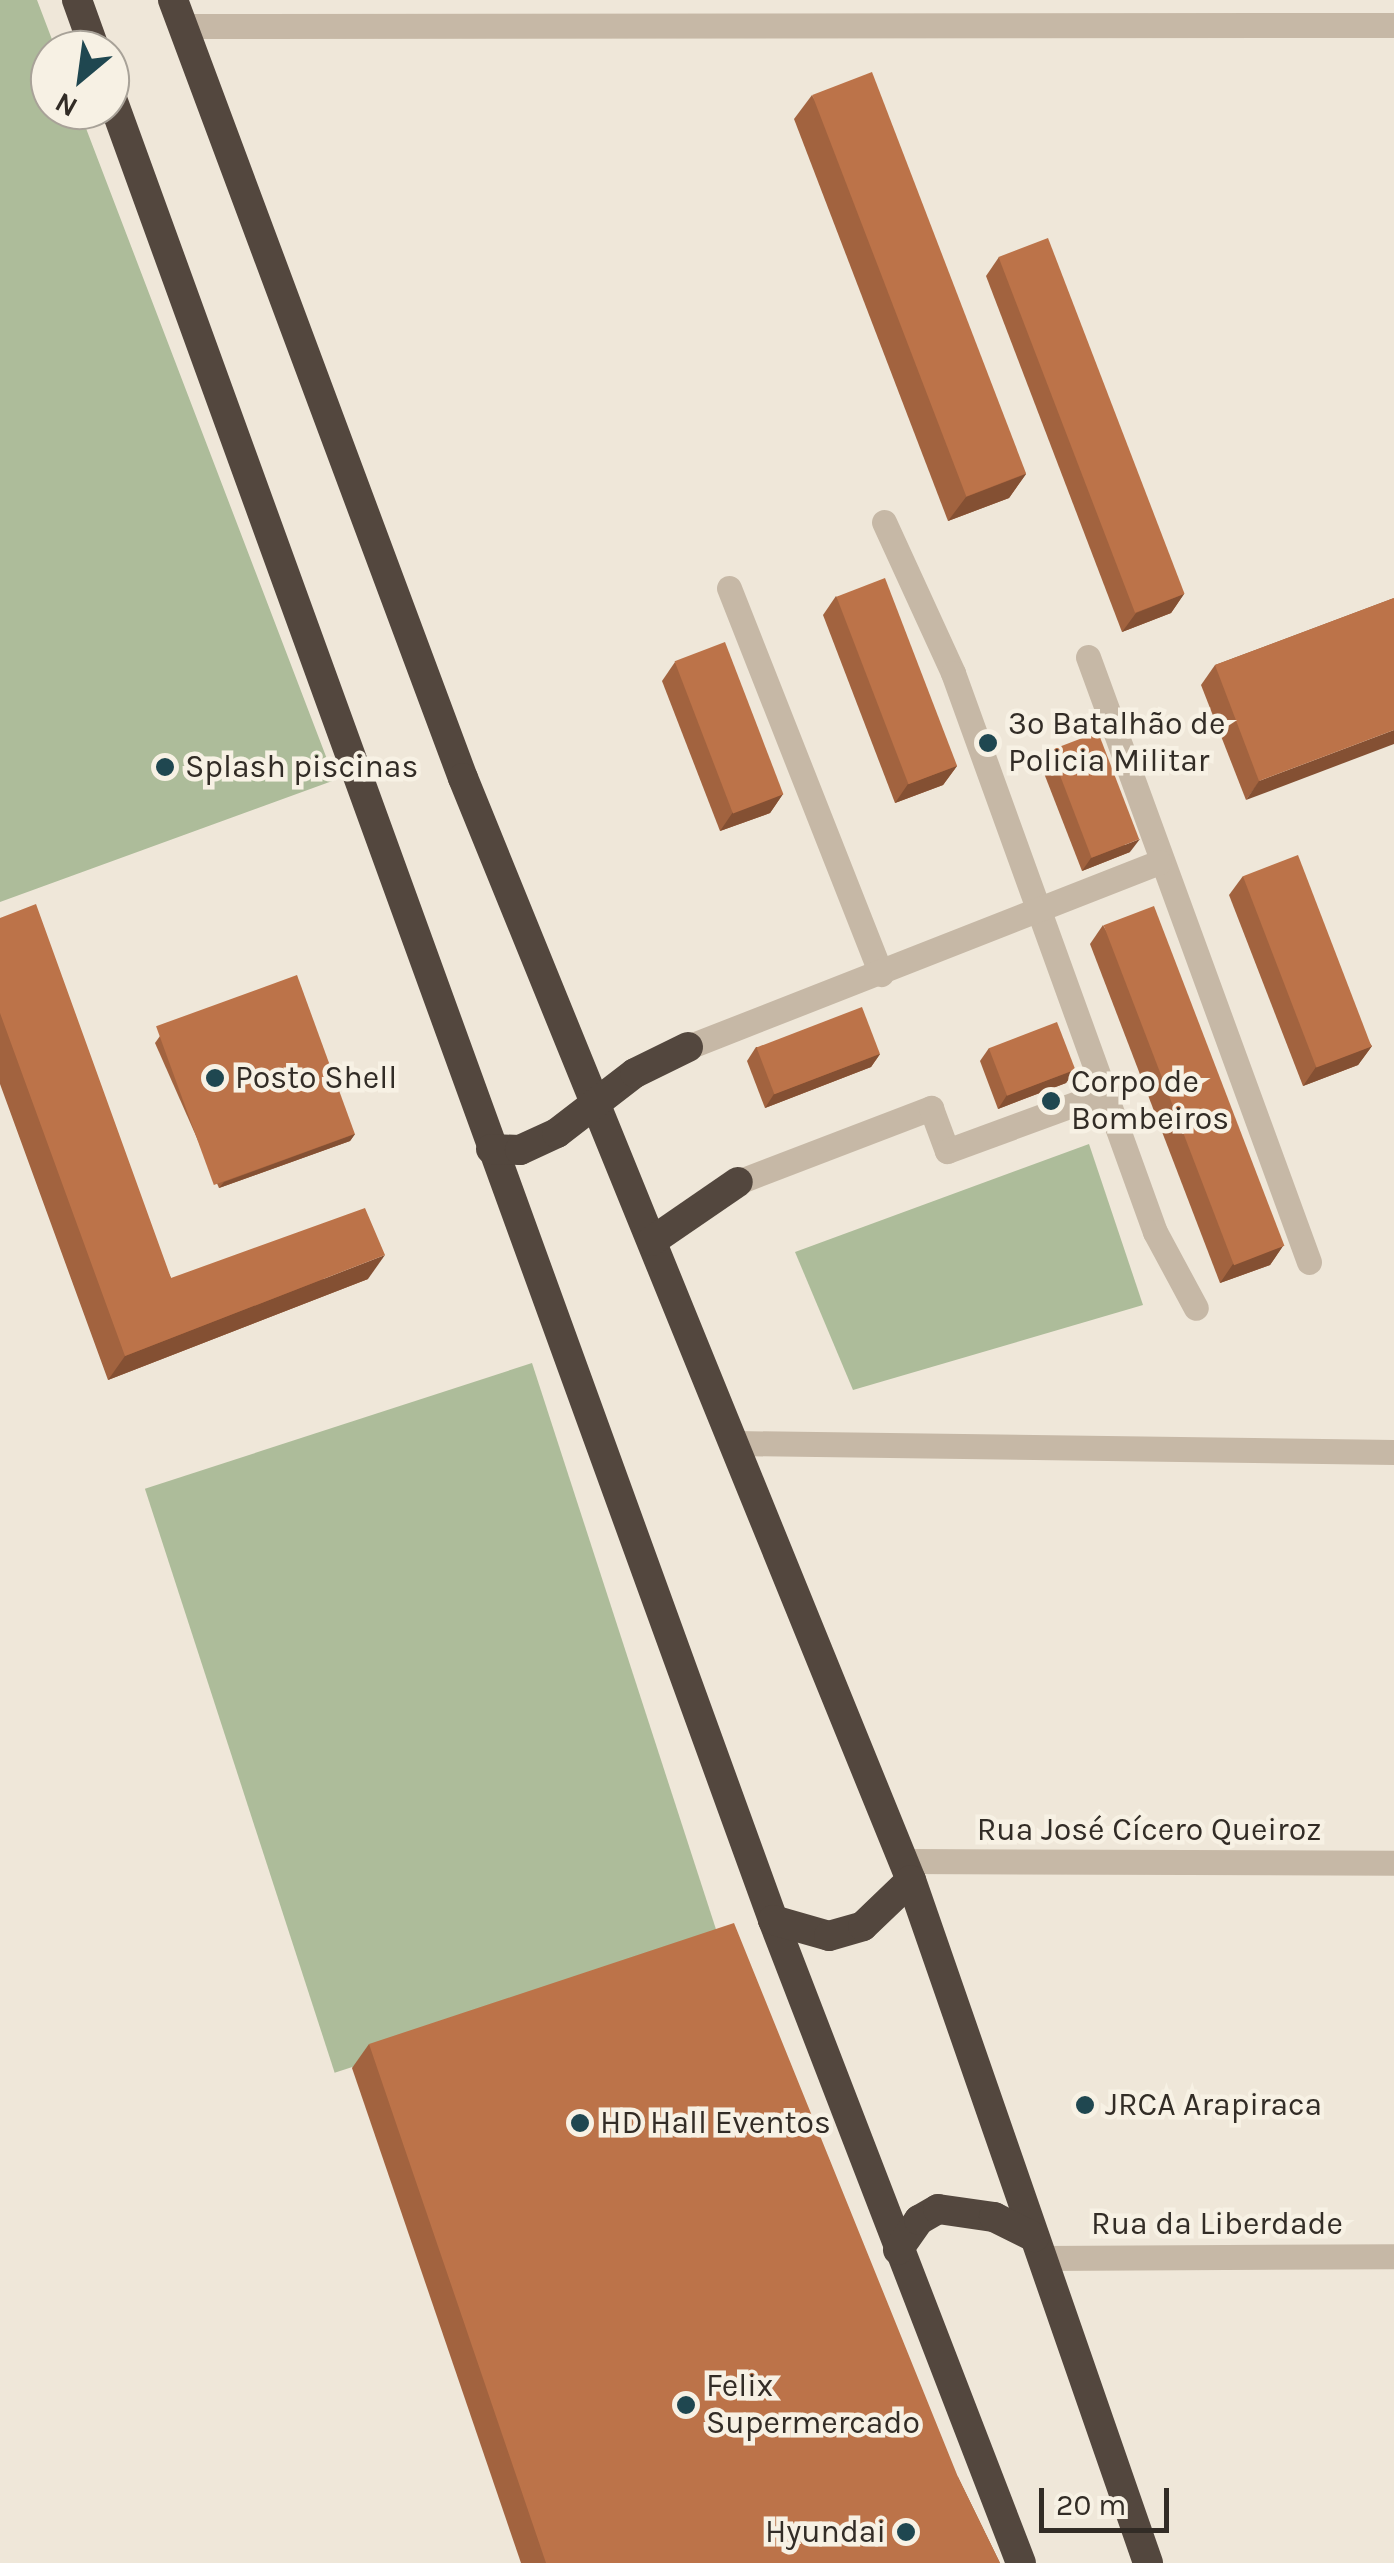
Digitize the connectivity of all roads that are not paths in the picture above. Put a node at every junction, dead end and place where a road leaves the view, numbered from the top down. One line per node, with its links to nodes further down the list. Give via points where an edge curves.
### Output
1 (77, 0): 4 (highway)
2 (178, 13): 3 (street); 14 (highway, via 463,778)
3 (1394, 25)
4 (87, 30)
5 (123, 130): 15 (highway)
6 (884, 522): 10 (street, via 953,674)
7 (729, 588): 11 (street)
8 (1088, 657): 9 (street)
9 (1159, 862): 10 (street); 18 (street)
10 (1032, 908): 11 (street); 13 (street)
11 (881, 974): 12 (street)
12 (688, 1047): 14 (highway)
13 (1106, 1092): 16 (street, via 947,1151 931,1108); 19 (street, via 1154,1232)
14 (594, 1104): 15 (highway, via 520,1150); 17 (highway)
15 (490, 1149): 24 (highway)
16 (738, 1182): 17 (highway)
17 (652, 1240): 20 (highway)
18 (1309, 1262)
19 (1196, 1308)
20 (735, 1443): 21 (street); 23 (highway)
21 (1394, 1452)
22 (1394, 1864): 23 (street, Rua José Cícero Queiroz)
23 (907, 1871): 24 (highway, via 863,1926 829,1936); 25 (highway)
24 (772, 1920): 26 (highway)
25 (1038, 2248): 26 (highway, via 994,2217 938,2209 919,2220); 27 (street, Rua da Liberdade); 29 (highway)
26 (898, 2250): 28 (highway)
27 (1394, 2256)
28 (1021, 2563)
29 (1148, 2563)

